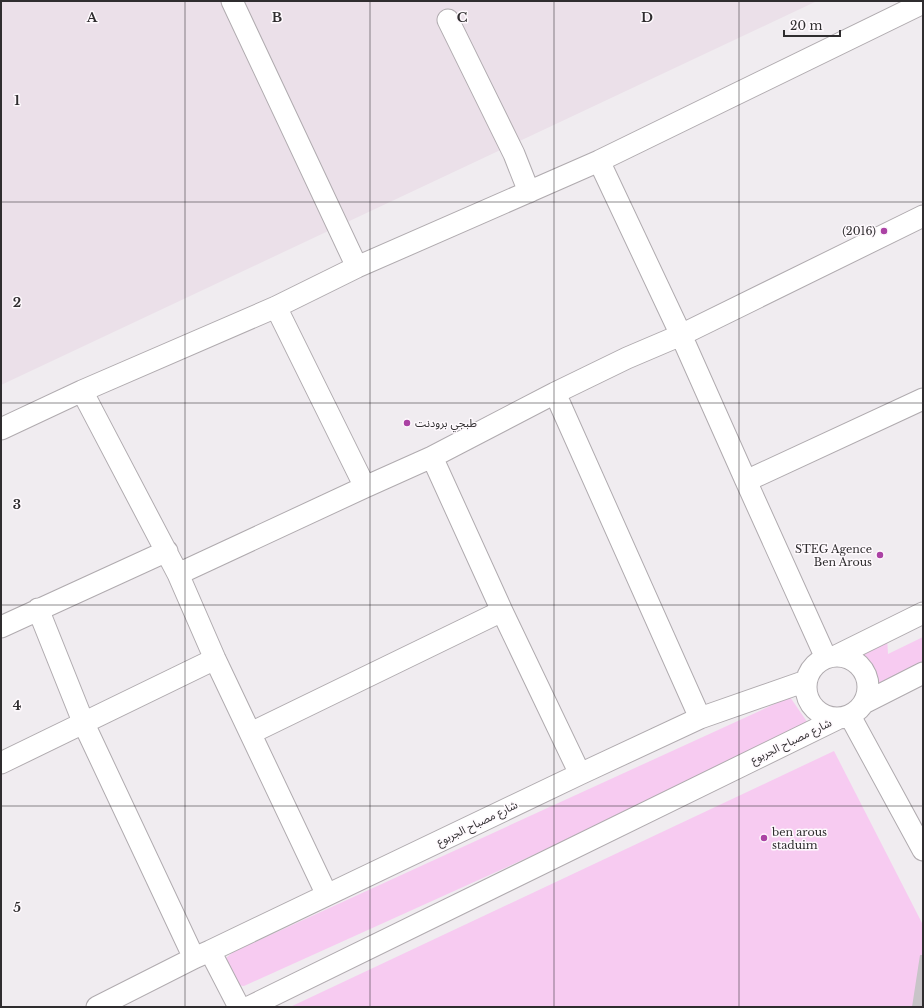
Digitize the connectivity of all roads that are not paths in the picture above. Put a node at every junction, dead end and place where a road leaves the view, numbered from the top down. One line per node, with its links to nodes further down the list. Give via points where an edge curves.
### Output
1 (232, 1): 7 (street)
2 (923, 3): 4 (street)
3 (448, 20): 5 (street, via 514,154)
4 (599, 161): 5 (street); 9 (street)
5 (529, 192): 7 (street)
6 (923, 216): 9 (street)
7 (357, 267): 8 (street)
8 (276, 307): 10 (street); 16 (street)
9 (681, 335): 11 (street); 15 (street)
10 (82, 391): 13 (street); 17 (street)
11 (555, 393): 14 (street); 28 (street)
12 (923, 399): 15 (street)
13 (1, 429)
14 (432, 457): 16 (street); 20 (street)
15 (746, 481): 23 (street)
16 (365, 487): 18 (street)
17 (167, 551): 18 (street); 19 (street)
18 (178, 574): 24 (street)
19 (38, 609): 22 (street); 29 (street)
20 (502, 611): 30 (street); 32 (street)
21 (923, 613): 23 (street)
22 (1, 627)
23 (831, 657): 26 (street, via 817,663); 27 (street, via 849,659 860,666 866,678 868,691)
24 (215, 659): 29 (street); 30 (street)
25 (923, 673): 27 (street, شارع مصباح الجربوع)
26 (806, 681): 27 (street, شارع مصباح الجربوع, via 806,692 816,711 826,717); 28 (street, شارع مصباح الجربوع)
27 (850, 713): 33 (street); 38 (street, شارع مصباح الجربوع)
28 (700, 718): 32 (street, شارع مصباح الجربوع)
29 (84, 724): 31 (street); 35 (street)
30 (251, 733): 34 (street)
31 (1, 763)
32 (580, 774): 34 (street, شارع مصباح الجربوع)
33 (923, 850)
34 (327, 895): 35 (street, شارع مصباح الجربوع)
35 (202, 954): 36 (street, شارع مصباح الجربوع); 37 (street)
36 (97, 1007)
37 (239, 1007)
38 (249, 1007)

